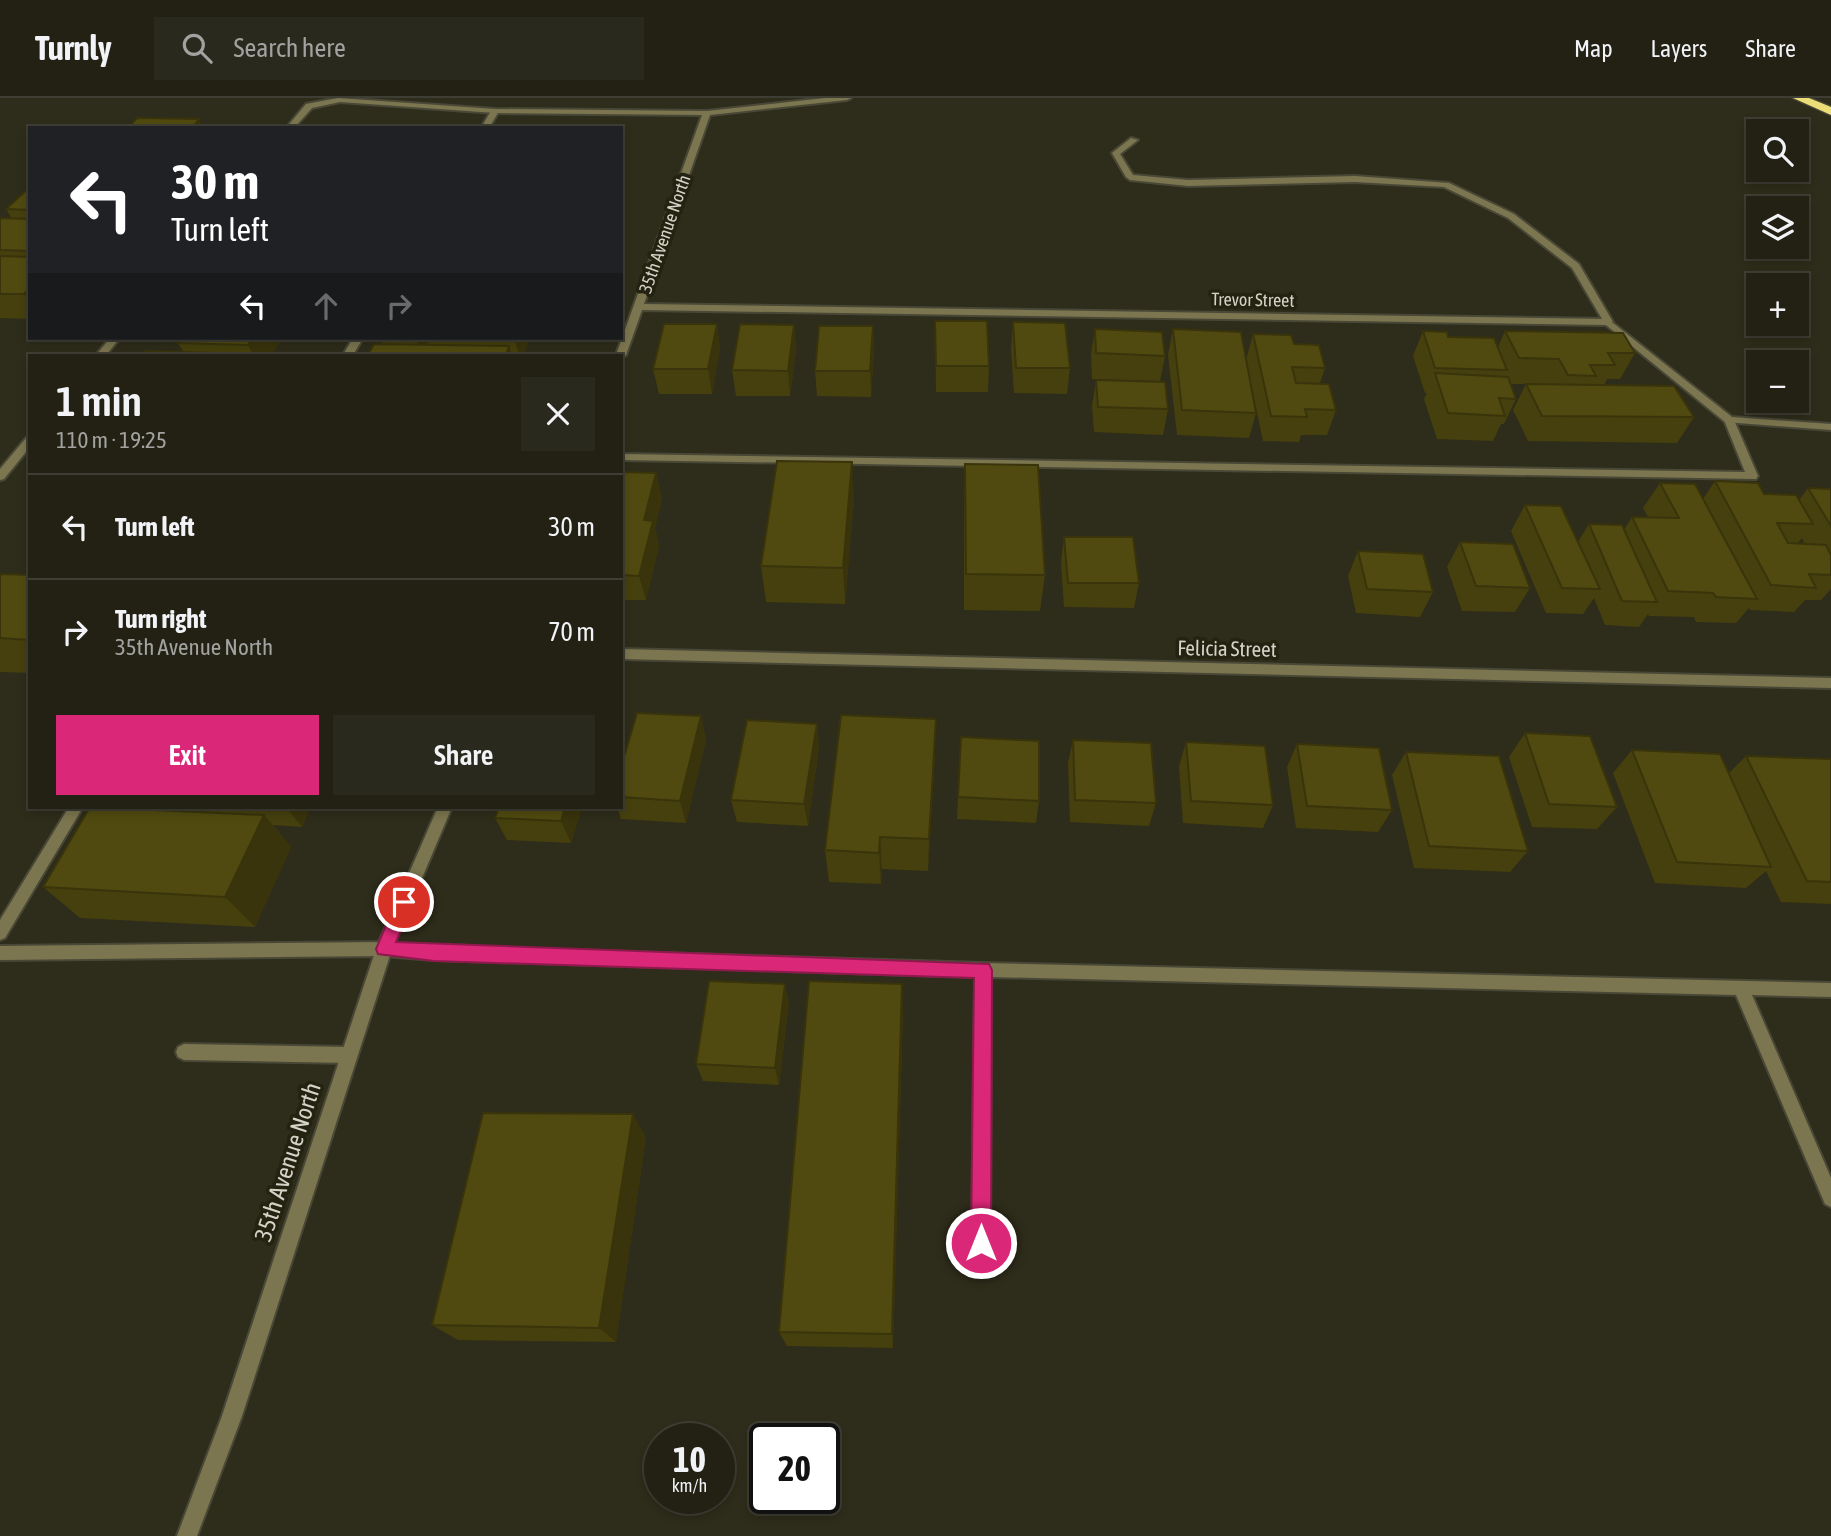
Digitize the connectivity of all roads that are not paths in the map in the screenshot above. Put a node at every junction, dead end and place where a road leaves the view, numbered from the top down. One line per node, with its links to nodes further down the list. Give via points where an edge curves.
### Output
1 (847, 98): 5 (street)
2 (1799, 98): 4 (highway)
3 (495, 111): 5 (street); 6 (street, via 341,100 309,106); 7 (street)
4 (1831, 111)
5 (707, 113): 9 (street, 35th Avenue North)
6 (292, 126)
7 (486, 126)
8 (1134, 140): 10 (street, via 1116,153 1130,177 1188,183 1355,178 1446,185 1511,216 1576,266)
9 (640, 307): 10 (street, Trevor Street); 13 (street, 35th Avenue North)
10 (1608, 322): 14 (street)
11 (113, 340): 12 (street)
12 (102, 354)
13 (621, 354)
14 (1729, 420): 15 (street); 17 (street, via 1752,476)
15 (1831, 428)
16 (28, 442): 18 (street)
17 (623, 457)
18 (0, 476)
19 (623, 654): 20 (street, Felicia Street)
20 (1831, 683)
21 (75, 809): 23 (street)
22 (444, 809): 24 (street, 35th Avenue North)
23 (0, 933)
24 (384, 949): 25 (street); 26 (street); 30 (street, 35th Avenue North)
25 (0, 953)
26 (983, 970): 27 (street); 32 (street)
27 (1741, 988): 28 (street); 31 (street)
28 (1831, 990)
29 (184, 1052): 30 (street)
30 (349, 1055): 33 (street, 35th Avenue North, via 232,1416)
31 (1831, 1198)
32 (981, 1243)
33 (187, 1536)

